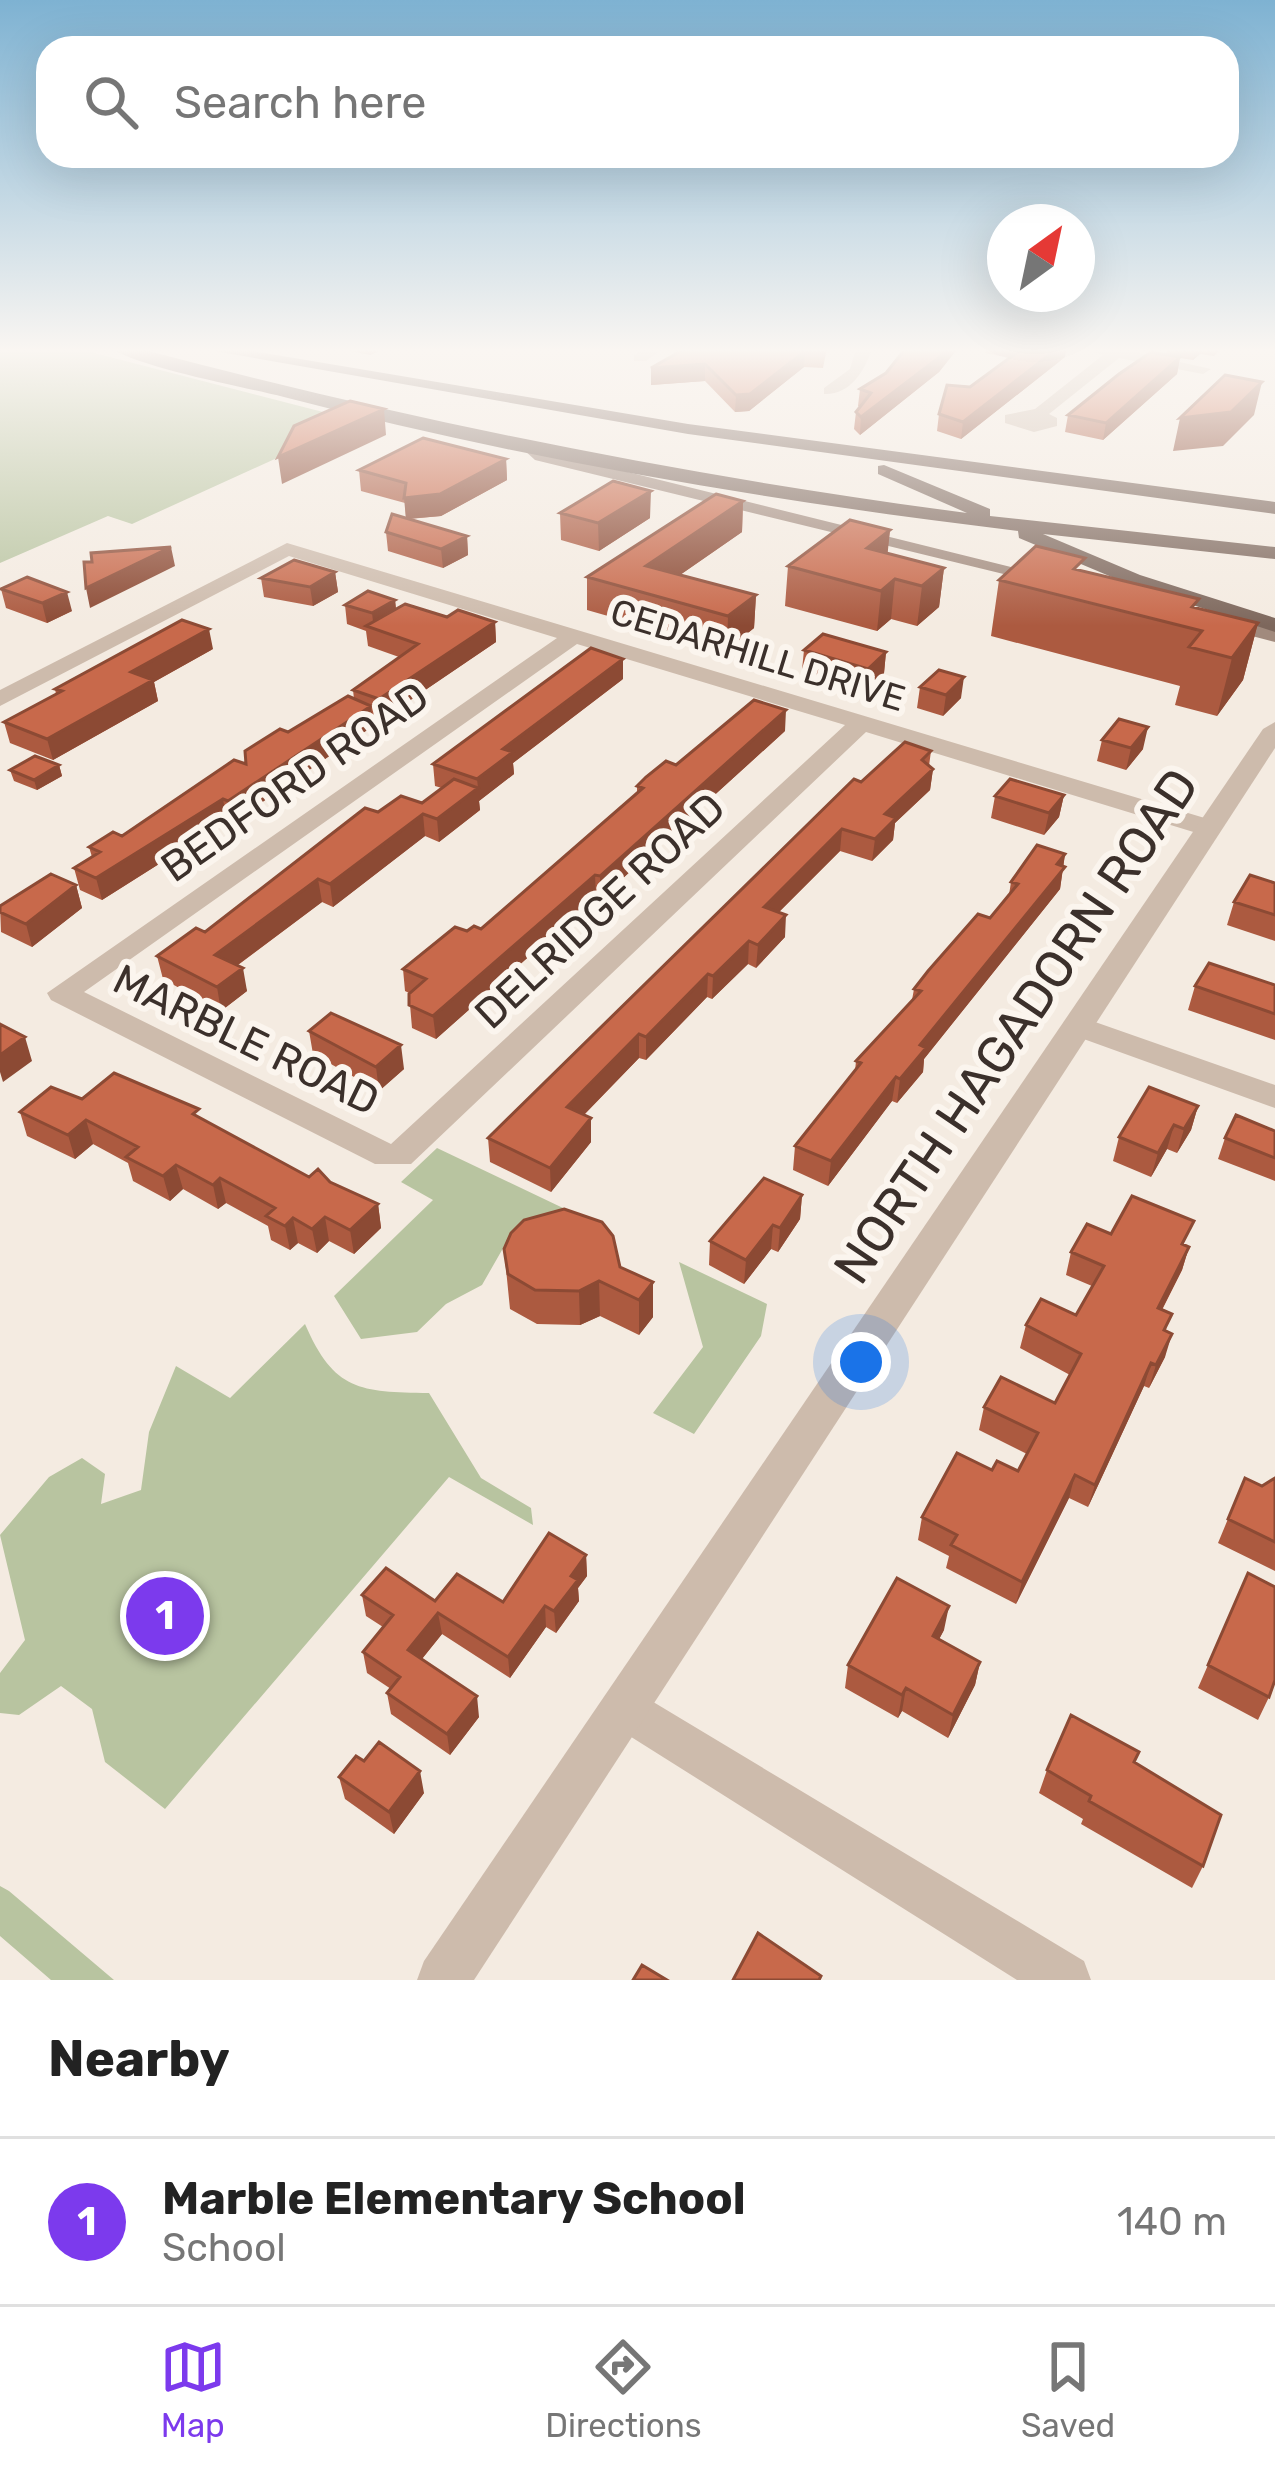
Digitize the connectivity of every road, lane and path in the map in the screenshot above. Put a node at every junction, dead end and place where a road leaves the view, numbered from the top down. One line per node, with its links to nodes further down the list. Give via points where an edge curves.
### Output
1 (494, 440): 4 (main road)
2 (764, 440): 6 (main road, via 884,469)
3 (765, 440): 5 (main road)
4 (532, 449): 6 (main road); 8 (main road)
5 (1275, 508)
6 (1001, 523): 7 (main road); 10 (main road, via 1133,579)
7 (1275, 553)
8 (1066, 583)
9 (1113, 595): 11 (main road)
10 (1275, 625)
11 (1275, 634)
12 (574, 636): 13 (street, CEDARHILL DRIVE, via 287,549); 14 (street, CEDARHILL DRIVE); 17 (street, BEDFORD ROAD)
13 (0, 699)
14 (860, 723): 16 (street, CEDARHILL DRIVE); 20 (street, DELRIDGE ROAD)
15 (1275, 729): 16 (street, NORTH HAGADORN ROAD)
16 (1209, 828): 18 (street, NORTH HAGADORN ROAD)
17 (62, 994): 20 (street, MARBLE ROAD)
18 (1078, 1026): 19 (street); 21 (street, NORTH HAGADORN ROAD)
19 (1275, 1097)
20 (395, 1158)
21 (625, 1707): 22 (street, NORTH HAGADORN ROAD); 23 (street)
22 (443, 1980)
23 (1065, 1980)

